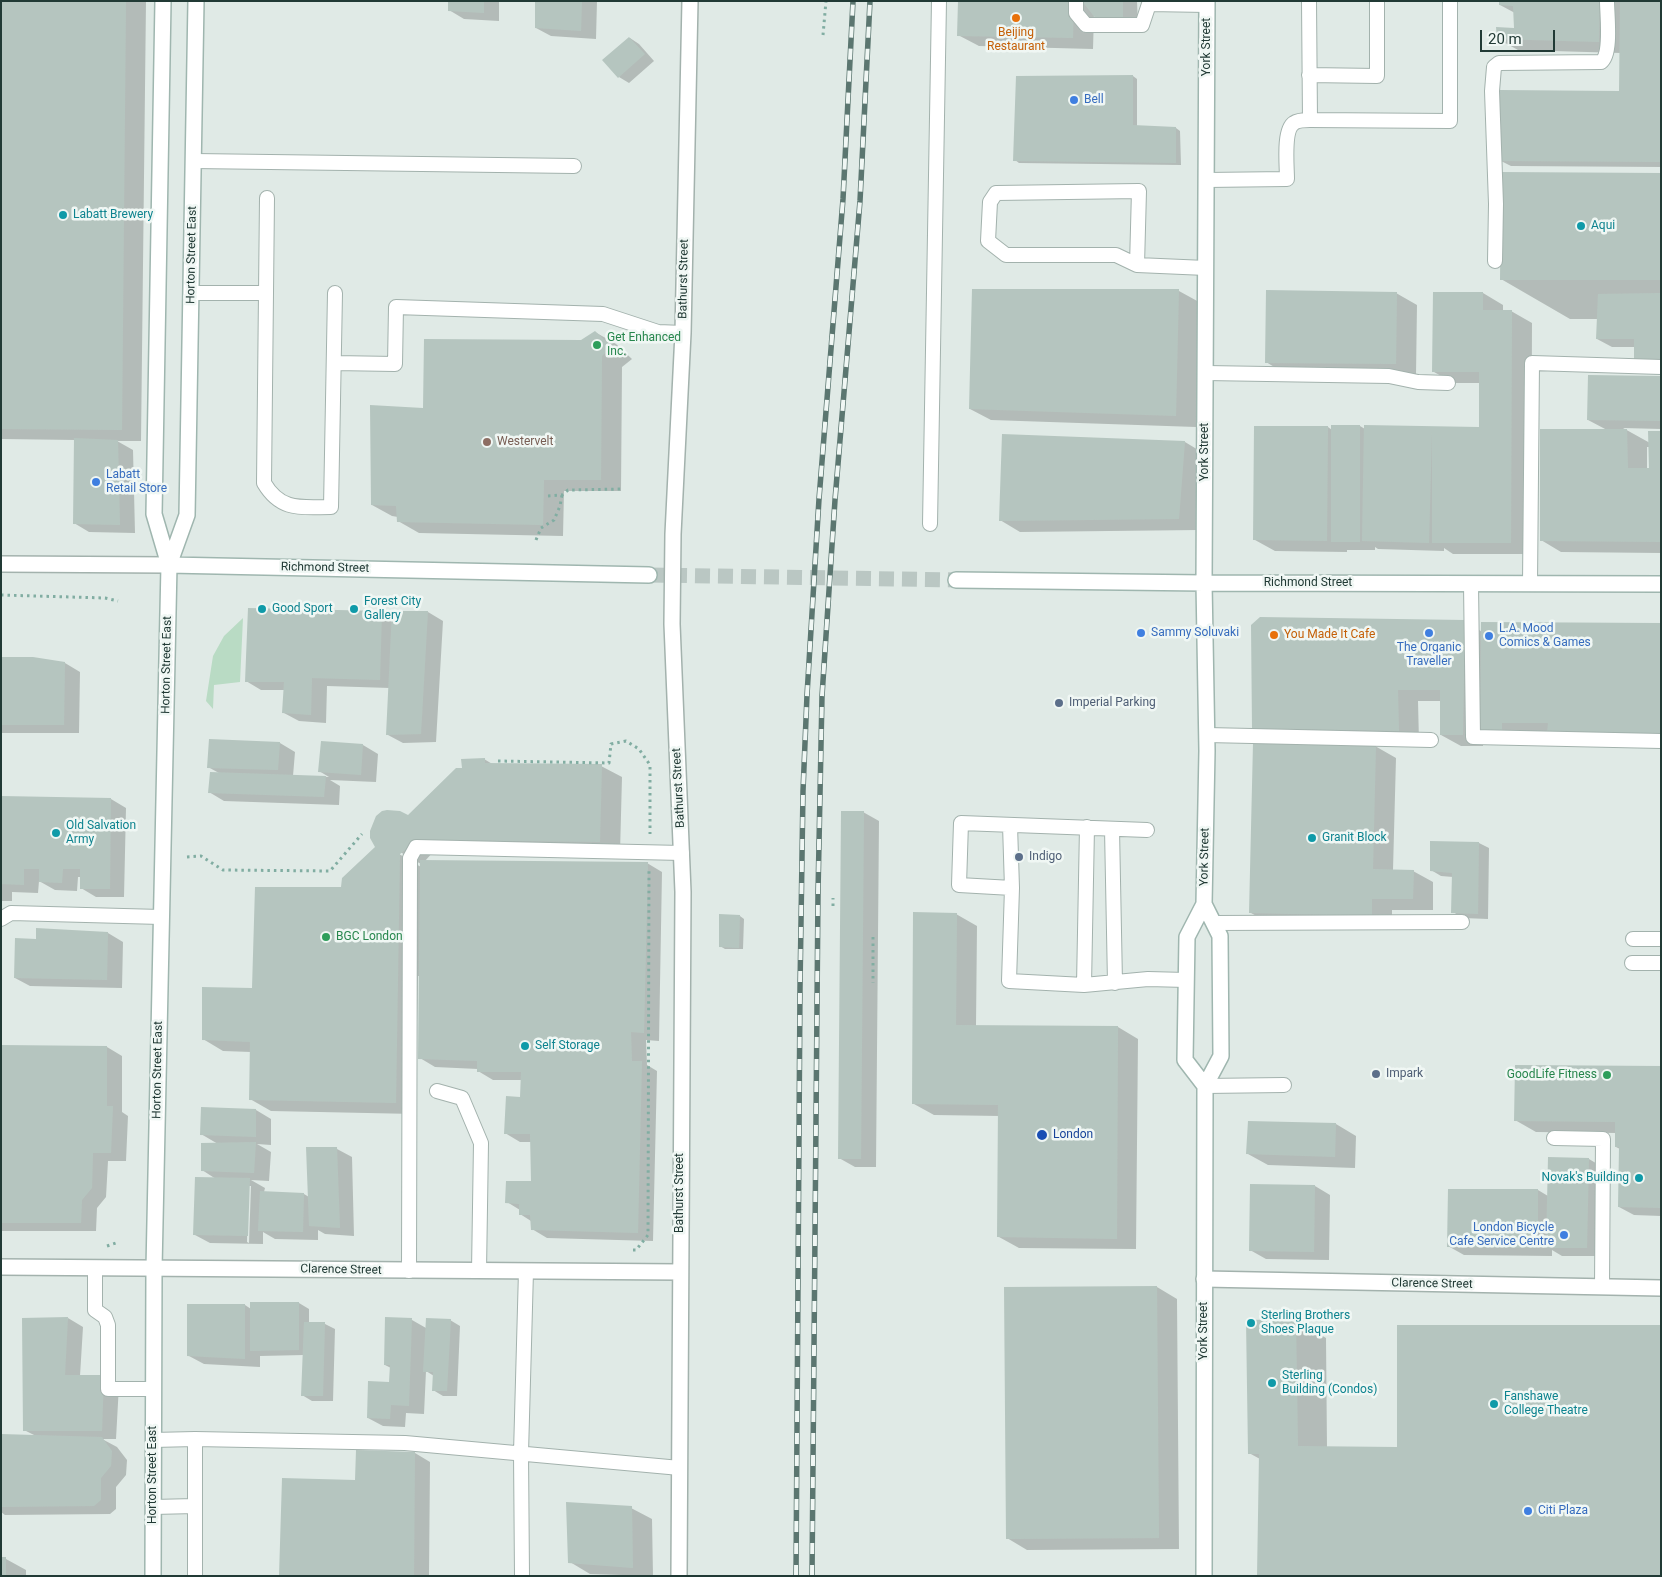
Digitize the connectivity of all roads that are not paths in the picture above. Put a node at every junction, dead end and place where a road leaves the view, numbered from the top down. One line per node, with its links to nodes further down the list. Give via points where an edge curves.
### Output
1 (162, 1): 31 (main road, Horton Street East, via 154,514)
2 (196, 1): 14 (main road, Horton Street East)
3 (690, 1): 24 (main road, Bathurst Street)
4 (939, 1): 29 (lane)
5 (1076, 1): 10 (lane, via 1076,13 1086,25 1142,25)
6 (1309, 1): 12 (lane)
7 (1377, 1): 12 (lane, via 1376,76)
8 (1450, 1): 13 (lane, via 1450,120)
9 (1607, 1): 18 (lane, via 1607,51 1601,62 1499,63 1494,67)
10 (1149, 3): 11 (lane)
11 (1207, 3): 16 (main road, York Street)
12 (1309, 75): 13 (lane)
13 (1310, 120): 16 (lane, via 1292,123 1287,132 1287,178)
14 (194, 161): 15 (lane); 21 (main road, Horton Street East)
15 (574, 166)
16 (1206, 180): 20 (main road, York Street)
17 (267, 198): 22 (lane)
18 (1495, 261)
19 (1136, 265): 19 (lane, via 1116,255 1006,255 988,241 990,202 996,193 1140,191); 20 (lane)
20 (1206, 268): 27 (main road, York Street)
21 (191, 293): 22 (lane); 31 (main road, Horton Street East, via 187,515)
22 (266, 293): 25 (lane, via 264,483 271,495 289,506 331,507)
23 (335, 293): 25 (lane)
24 (683, 333): 25 (lane, via 658,332 603,314 396,307 395,364); 45 (main road, Bathurst Street, via 672,624)
25 (334, 363)
26 (1661, 367): 36 (lane, via 1532,363)
27 (1206, 373): 28 (lane, via 1389,376 1418,382); 34 (main road, York Street)
28 (1448, 383)
29 (930, 524)
30 (1, 564): 31 (main road, Richmond Street)
31 (169, 565): 32 (main road, Richmond Street); 48 (main road, Horton Street East)
32 (649, 575)
33 (956, 580): 34 (main road, Richmond Street)
34 (1204, 583): 35 (main road, Richmond Street); 38 (main road, York Street)
35 (1471, 584): 36 (main road, Richmond Street); 40 (lane, via 1473,737)
36 (1530, 584): 37 (main road, Richmond Street)
37 (1661, 584)
38 (1207, 735): 39 (lane); 47 (main road, York Street)
39 (1431, 740)
40 (1661, 741)
41 (1010, 825): 42 (lane); 46 (lane); 46 (lane, via 961,823 960,885)
42 (1087, 827): 43 (lane); 58 (lane)
43 (1112, 829): 44 (lane); 57 (lane)
44 (1147, 830)
45 (682, 853): 66 (lane, via 416,847 410,858); 69 (main road, Bathurst Street)
46 (1012, 888): 58 (lane, via 1010,981)
47 (1204, 904): 51 (main road, York Street); 56 (main road, York Street, via 1187,937)
48 (161, 917): 49 (lane, via 11,913); 65 (main road, Horton Street East)
49 (1, 919)
50 (1462, 922): 51 (lane)
51 (1214, 923): 60 (main road, York Street, via 1220,936 1221,1056)
52 (1633, 939): 53 (lane)
53 (1661, 940)
54 (1632, 963): 55 (lane)
55 (1661, 963)
56 (1186, 980): 57 (lane, via 1148,979); 60 (main road, York Street, via 1185,1060)
57 (1115, 983): 58 (lane)
58 (1084, 985)
59 (1284, 1085): 60 (lane)
60 (1205, 1086): 70 (main road, York Street)
61 (437, 1091): 67 (lane, via 462,1098 481,1144)
62 (1554, 1138): 71 (lane, via 1603,1139)
63 (1, 1267): 64 (main road, Clarence Street)
64 (95, 1268): 65 (main road, Clarence Street); 73 (lane, via 95,1310 105,1317 108,1325 108,1389)
65 (154, 1268): 66 (main road, Clarence Street); 73 (main road, Horton Street East)
66 (409, 1271): 67 (main road, Clarence Street)
67 (479, 1271): 68 (main road, Clarence Street)
68 (526, 1272): 69 (main road, Clarence Street); 76 (lane)
69 (680, 1272): 77 (main road, Bathurst Street)
70 (1204, 1279): 71 (main road, Clarence Street); 84 (main road, York Street)
71 (1602, 1287): 72 (main road, Clarence Street)
72 (1661, 1288)
73 (153, 1389): 75 (main road, Horton Street East)
74 (195, 1439): 75 (lane); 76 (lane, via 405,1443); 78 (lane)
75 (153, 1440): 79 (main road, Horton Street East)
76 (521, 1453): 77 (lane); 82 (lane)
77 (680, 1468): 83 (main road, Bathurst Street)
78 (195, 1506): 79 (lane); 81 (lane)
79 (153, 1507): 80 (main road, Horton Street East)
80 (152, 1576)
81 (194, 1576)
82 (522, 1576)
83 (679, 1576)
84 (1204, 1576)

